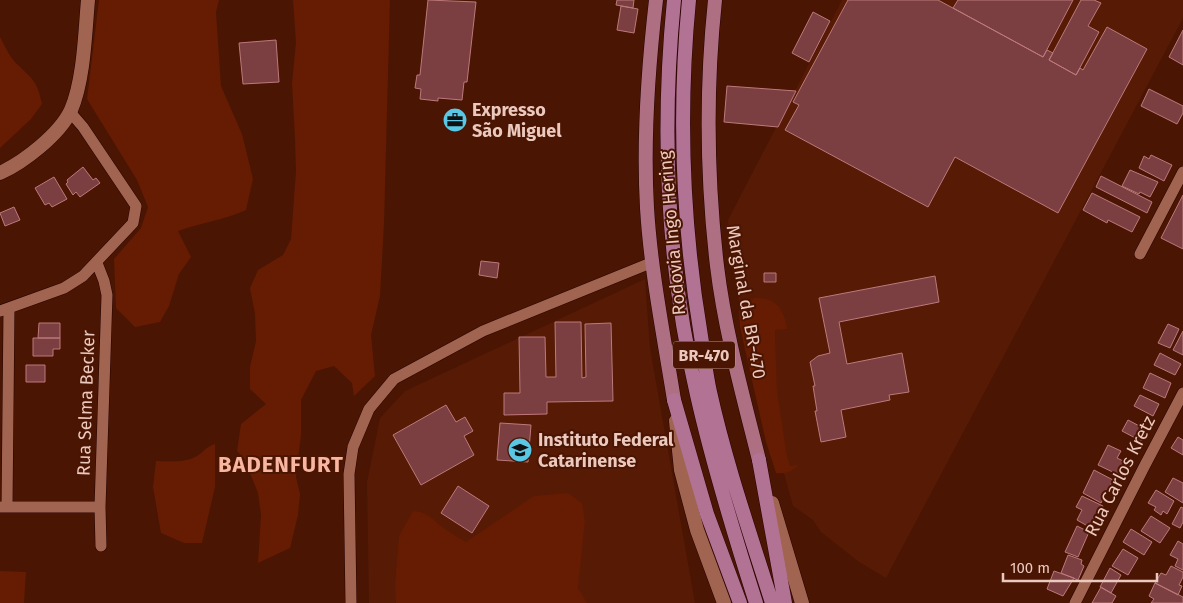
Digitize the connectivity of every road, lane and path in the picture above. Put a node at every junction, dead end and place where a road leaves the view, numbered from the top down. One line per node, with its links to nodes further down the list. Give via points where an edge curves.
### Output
1 (88, 0): 6 (main road, via 82,63)
2 (656, 0): 10 (main road, via 645,154)
3 (674, 0): 22 (highway, Rodovia Ingo Hering / BR-470, via 667,100 668,190 677,284 698,403 718,482)
4 (689, 0): 23 (highway, Rodovia Ingo Hering / BR-470, via 682,145 692,282 710,392)
5 (715, 0): 15 (main road, Marginal da BR-470, via 710,89 710,197 724,309)
6 (70, 112): 8 (main road, via 36,151); 11 (street, via 136,206 134,223)
7 (1183, 172): 9 (street)
8 (0, 173)
9 (1140, 254)
10 (653, 262): 14 (main road); 19 (street, via 483,331 394,379 368,409 353,447 350,474)
11 (97, 263): 12 (street, via 64,288); 17 (street, Rua Selma Becker, via 107,295)
12 (5, 309): 16 (street)
13 (1183, 393): 26 (street, Rua Carlos Kretz)
14 (674, 400): 20 (main road, via 681,470 697,530); 21 (highway, via 708,514)
15 (759, 460): 24 (highway); 25 (main road, Marginal da BR-470)
16 (4, 507): 17 (street)
17 (100, 507): 18 (street, Rua Selma Becker)
18 (102, 546)
19 (351, 603)
20 (724, 603)
21 (740, 603)
22 (756, 603)
23 (772, 603)
24 (785, 603)
25 (802, 603)
26 (1075, 603)

